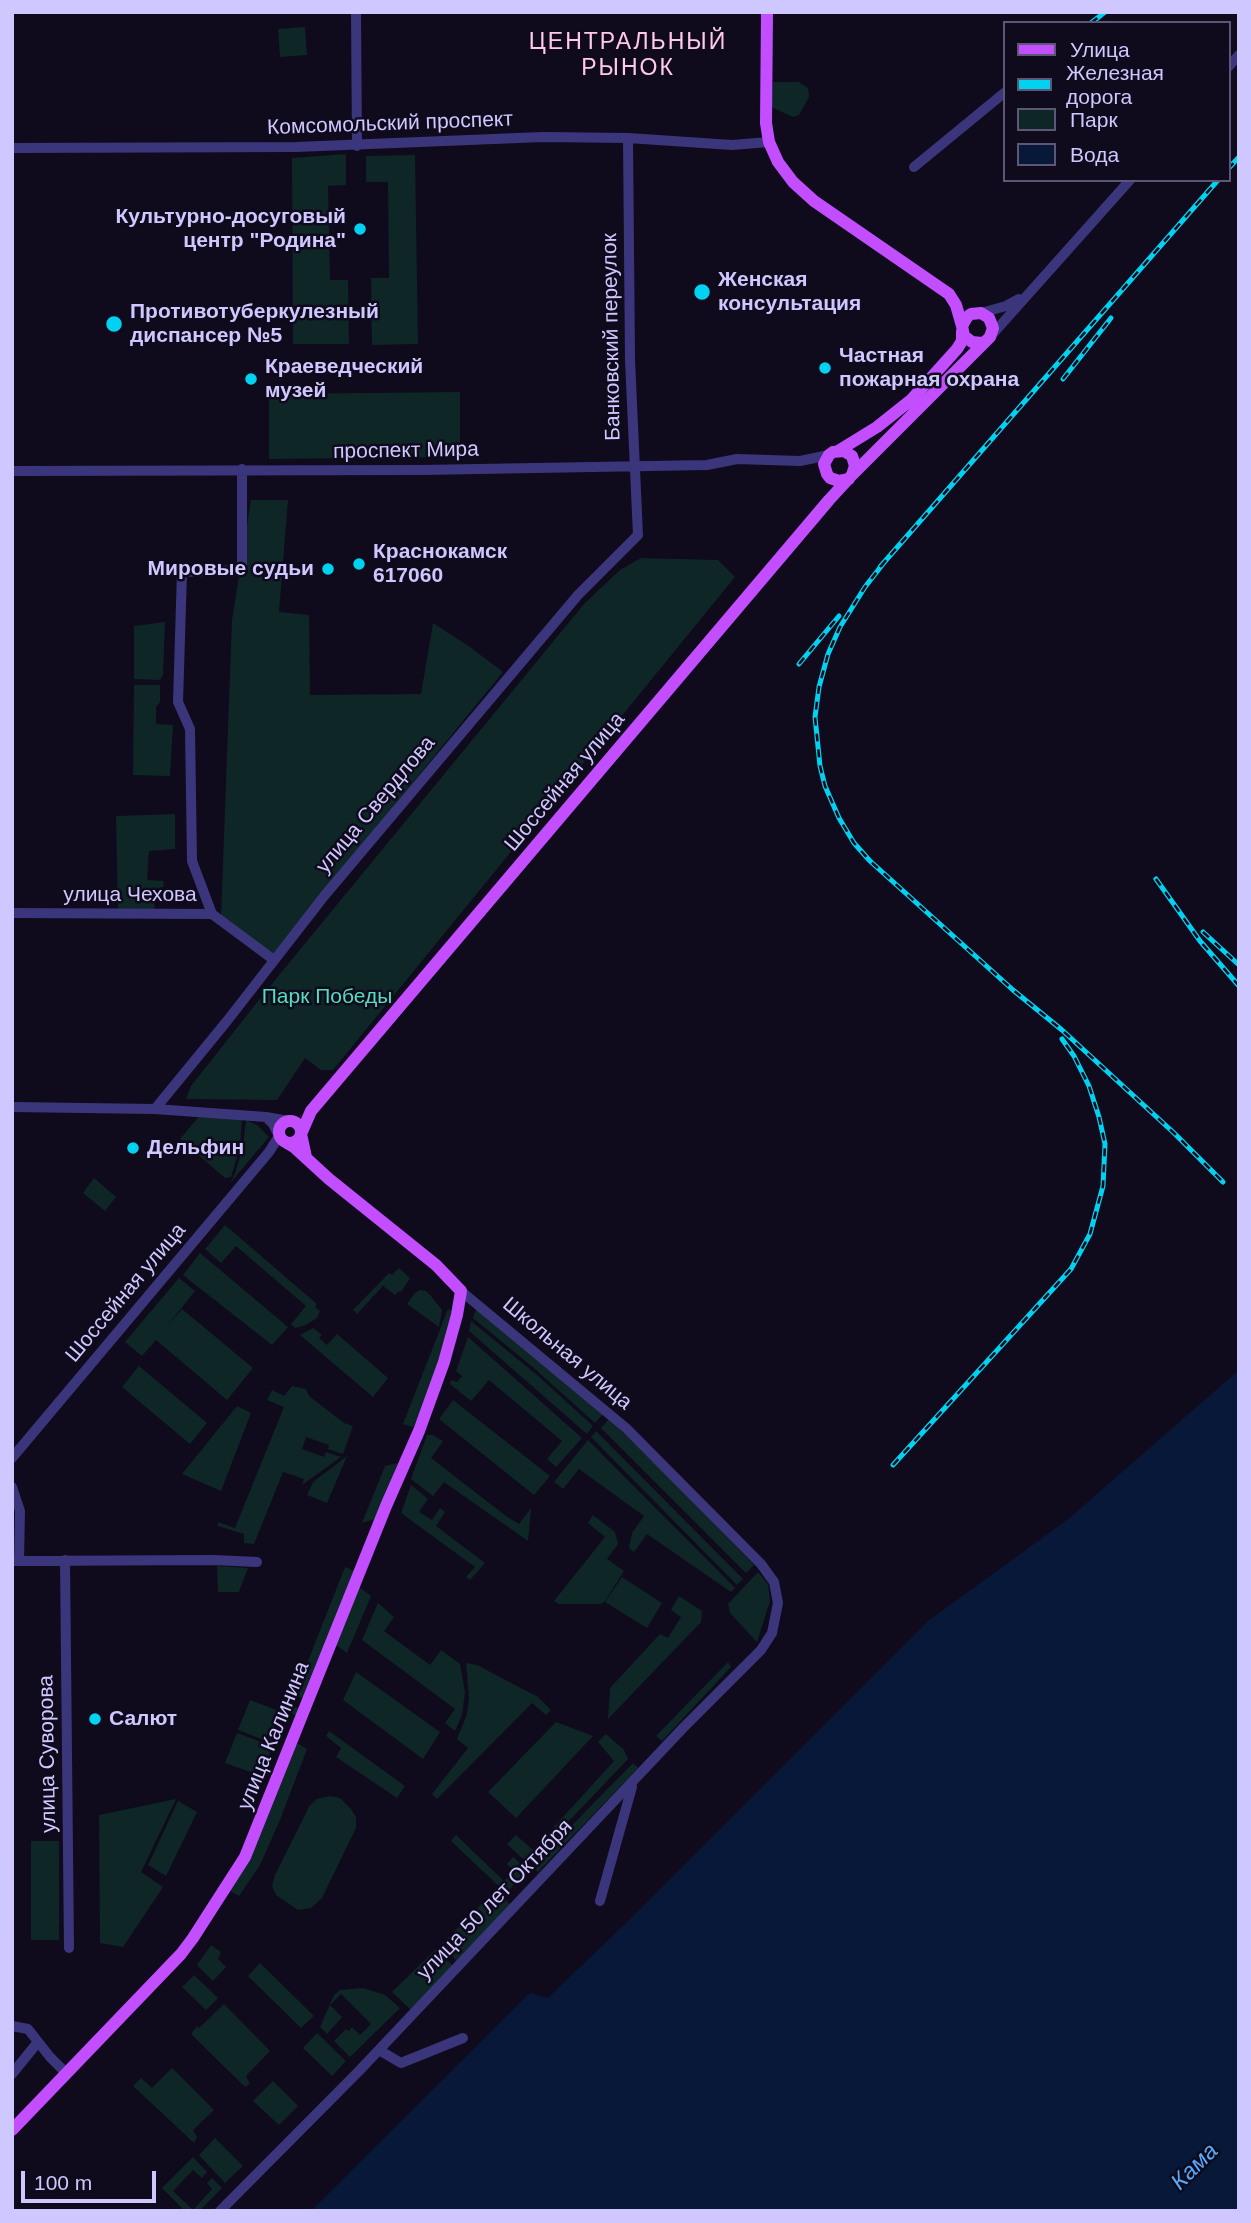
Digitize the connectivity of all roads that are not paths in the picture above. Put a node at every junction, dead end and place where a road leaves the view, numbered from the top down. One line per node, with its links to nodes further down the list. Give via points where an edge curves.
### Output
1 (356, 12): 6 (street)
2 (767, 12): 5 (main road)
3 (1002, 95): 8 (street)
4 (628, 138): 5 (street, Комсомольский проспект, via 732,145); 6 (street, Комсомольский проспект, via 542,137); 17 (street, Банковский переулок)
5 (769, 142): 11 (main road, via 801,191)
6 (357, 146): 7 (street, Комсомольский проспект)
7 (12, 148)
8 (914, 167)
9 (1128, 182): 10 (street, Шоссейная улица)
10 (1031, 291): 12 (street, Шоссейная улица, via 1006,306); 14 (street, Шоссейная улица)
11 (949, 293): 12 (main road); 13 (main road)
12 (981, 313): 13 (main road, via 971,314); 14 (main road, via 992,323)
13 (962, 329): 14 (main road, via 972,342); 15 (main road, via 957,349 911,400)
14 (988, 339): 21 (main road, Шоссейная улица)
15 (834, 453): 16 (street, проспект Мира); 20 (main road, via 824,464); 21 (main road, via 844,451 852,456 855,466)
16 (800, 461): 17 (street, проспект Мира, via 737,459 707,465); 20 (street, проспект Мира)
17 (634, 466): 18 (street, проспект Мира); 23 (street, Банковский переулок)
18 (242, 469): 19 (street, проспект Мира); 25 (street, via 242,570 182,572 178,702 190,729 192,861)
19 (12, 471)
20 (827, 474): 21 (main road, via 839,481); 22 (main road)
21 (850, 477): 22 (main road, Шоссейная улица)
22 (828, 500): 29 (main road, Шоссейная улица)
23 (638, 535): 26 (street, улица Свердлова, via 578,595)
24 (12, 913): 25 (street, улица Чехова)
25 (212, 914): 26 (street, улица Чехова)
26 (274, 960): 28 (street, улица Свердлова)
27 (12, 1107): 28 (street)
28 (155, 1109): 30 (street)
29 (311, 1111): 31 (main road); 32 (main road)
30 (266, 1117): 31 (street); 33 (street)
31 (288, 1121): 32 (main road, via 297,1124); 33 (main road, via 281,1126)
32 (302, 1134): 33 (main road, via 298,1141); 34 (main road)
33 (283, 1140): 34 (main road, Школьная улица); 36 (street, Шоссейная улица)
34 (306, 1157): 35 (main road, Школьная улица)
35 (461, 1291): 41 (street, Школьная улица, via 626,1428 761,1564 774,1581); 49 (main road, улица Калинина, via 430,1402 245,1857 180,1954)
36 (12, 1458)
37 (12, 1488): 39 (street, via 20,1511)
38 (65, 1560): 39 (street); 40 (street); 44 (street, улица Суворова)
39 (16, 1561)
40 (257, 1562)
41 (778, 1603): 42 (street, улица 50 лет Октября, via 772,1633 761,1650)
42 (633, 1783): 43 (street); 48 (street, улица 50 лет Октября)
43 (600, 1901)
44 (69, 1948)
45 (12, 2026): 47 (street, via 28,2029)
46 (463, 2038): 48 (street, via 401,2063)
47 (38, 2042): 49 (street); 50 (street)
48 (379, 2050): 52 (street, улица 50 лет Октября)
49 (66, 2073): 51 (main road, улица Калинина)
50 (12, 2074)
51 (12, 2130)
52 (220, 2211)

